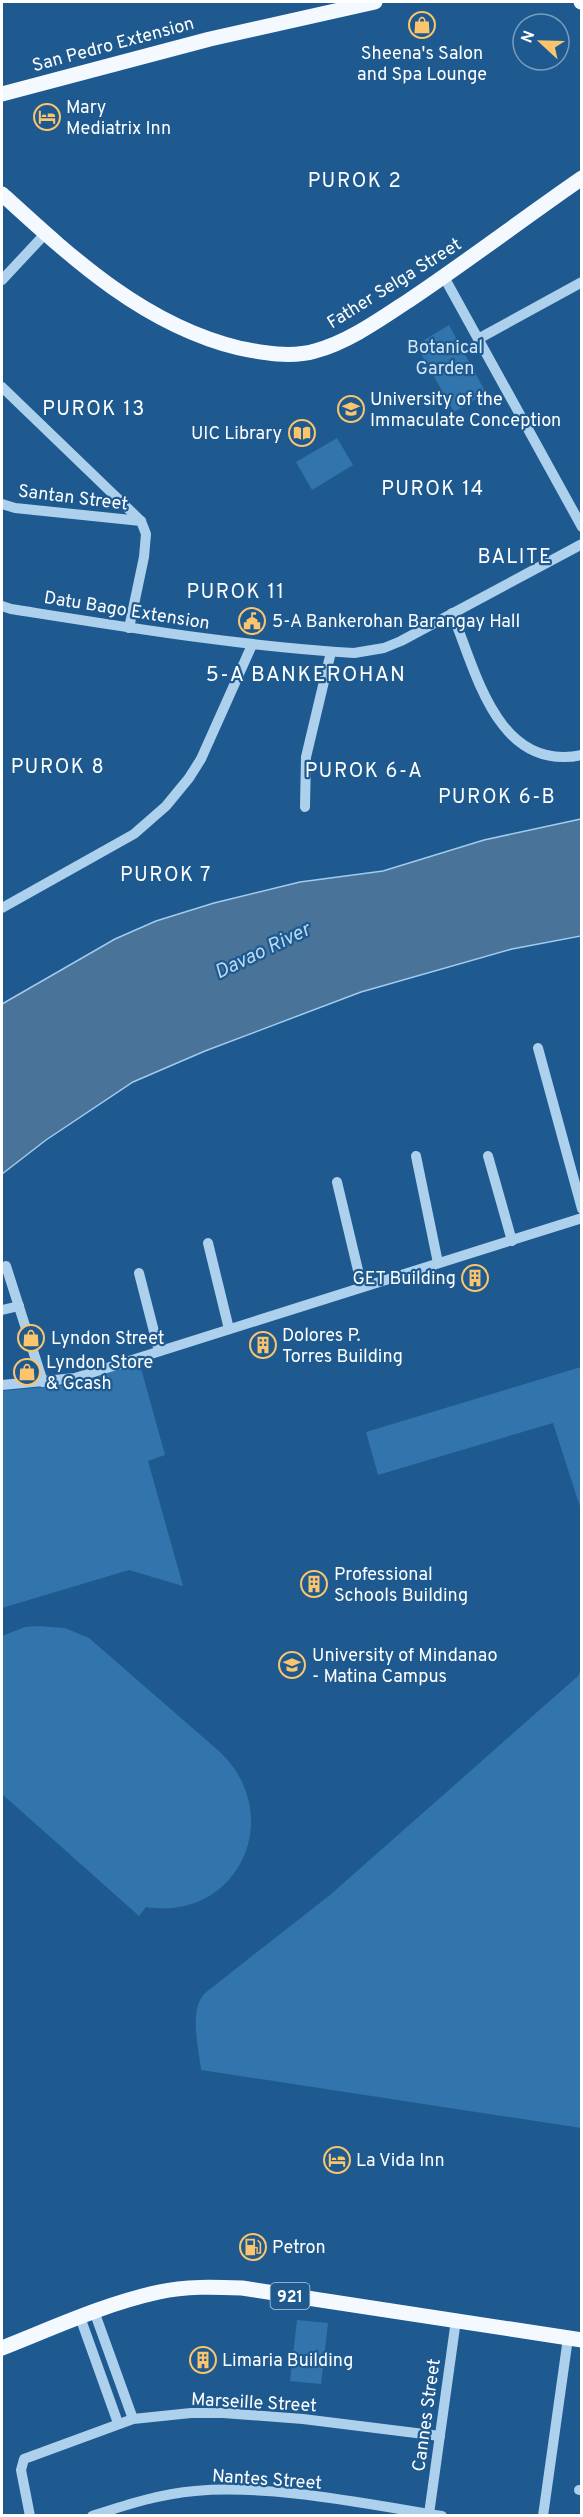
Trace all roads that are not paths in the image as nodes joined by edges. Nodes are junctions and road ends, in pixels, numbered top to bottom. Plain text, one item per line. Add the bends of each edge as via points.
1 (375, 2) edge
2 (2, 93) edge
3 (582, 178) edge
4 (2, 194) edge
5 (45, 234) junction
6 (444, 277) junction
7 (2, 280) edge
8 (582, 282) edge
9 (478, 339) junction
10 (2, 387) edge
11 (2, 504) edge
12 (141, 521) junction
13 (582, 527) edge
14 (582, 544) edge
15 (2, 606) edge
16 (452, 613) junction
17 (129, 628) junction
18 (252, 645) junction
19 (331, 652) junction
20 (582, 755) edge
21 (305, 807) dead end
22 (2, 908) edge
23 (538, 1048) dead end
24 (416, 1156) dead end
25 (488, 1156) dead end
26 (337, 1182) dead end
27 (582, 1209) edge
28 (582, 1218) edge
29 (512, 1241) junction
30 (208, 1243) dead end
31 (438, 1263) junction
32 (6, 1266) dead end
33 (139, 1273) dead end
34 (362, 1287) junction
35 (20, 1306) junction
36 (2, 1310) edge
37 (230, 1329) junction
38 (159, 1352) junction
39 (43, 1382) junction
40 (2, 1385) edge
41 (94, 2311) junction
42 (80, 2317) junction
43 (456, 2320) junction
44 (575, 2339) edge
45 (2, 2348) edge
46 (133, 2419) junction
47 (118, 2423) junction
48 (440, 2436) junction
49 (429, 2514) junction
50 (30, 2516) edge
51 (92, 2516) edge
52 (442, 2516) edge
53 (543, 2516) edge

1 - 2 main road, San Pedro Extension via 210,39
3 - 6 main road, Father Selga Street
4 - 5 main road, Father Selga Street
5 - 6 main road, Father Selga Street via 113,288 168,322 226,345 273,353 305,353 329,346 379,320
5 - 7 street
6 - 9 street
8 - 9 street
9 - 13 street
10 - 12 street
11 - 12 street, Santan Street
12 - 17 street via 145,545
14 - 16 street, Datu Bago Extension
15 - 17 street, Datu Bago Extension
16 - 19 street, Datu Bago Extension via 384,648
16 - 20 street via 488,702 508,733 523,747 539,754 558,758
17 - 18 street, Datu Bago Extension
18 - 19 street, Datu Bago Extension
18 - 22 street via 201,759 166,806 135,834
19 - 21 street via 306,757
23 - 27 street
24 - 31 street
25 - 29 street
26 - 34 street
28 - 29 street
29 - 31 street
30 - 37 street
31 - 34 street
32 - 35 street
33 - 38 street
34 - 37 street
35 - 36 street
35 - 39 street
37 - 38 street
38 - 39 street via 75,1378
39 - 40 street
41 - 42 main road, 921
41 - 43 main road, 921 via 158,2292 208,2287 242,2288
41 - 46 street
42 - 45 main road, 921
42 - 47 street
43 - 44 main road, 921
43 - 48 street, Cannes Street
44 - 53 street
46 - 47 street, Marseille Street
46 - 48 street, Marseille Street via 223,2413
47 - 50 street, Marseille Street via 24,2459 21,2470
48 - 49 street, Cannes Street
49 - 51 street, Nantes Street via 239,2490 149,2498
49 - 52 street, Nantes Street

